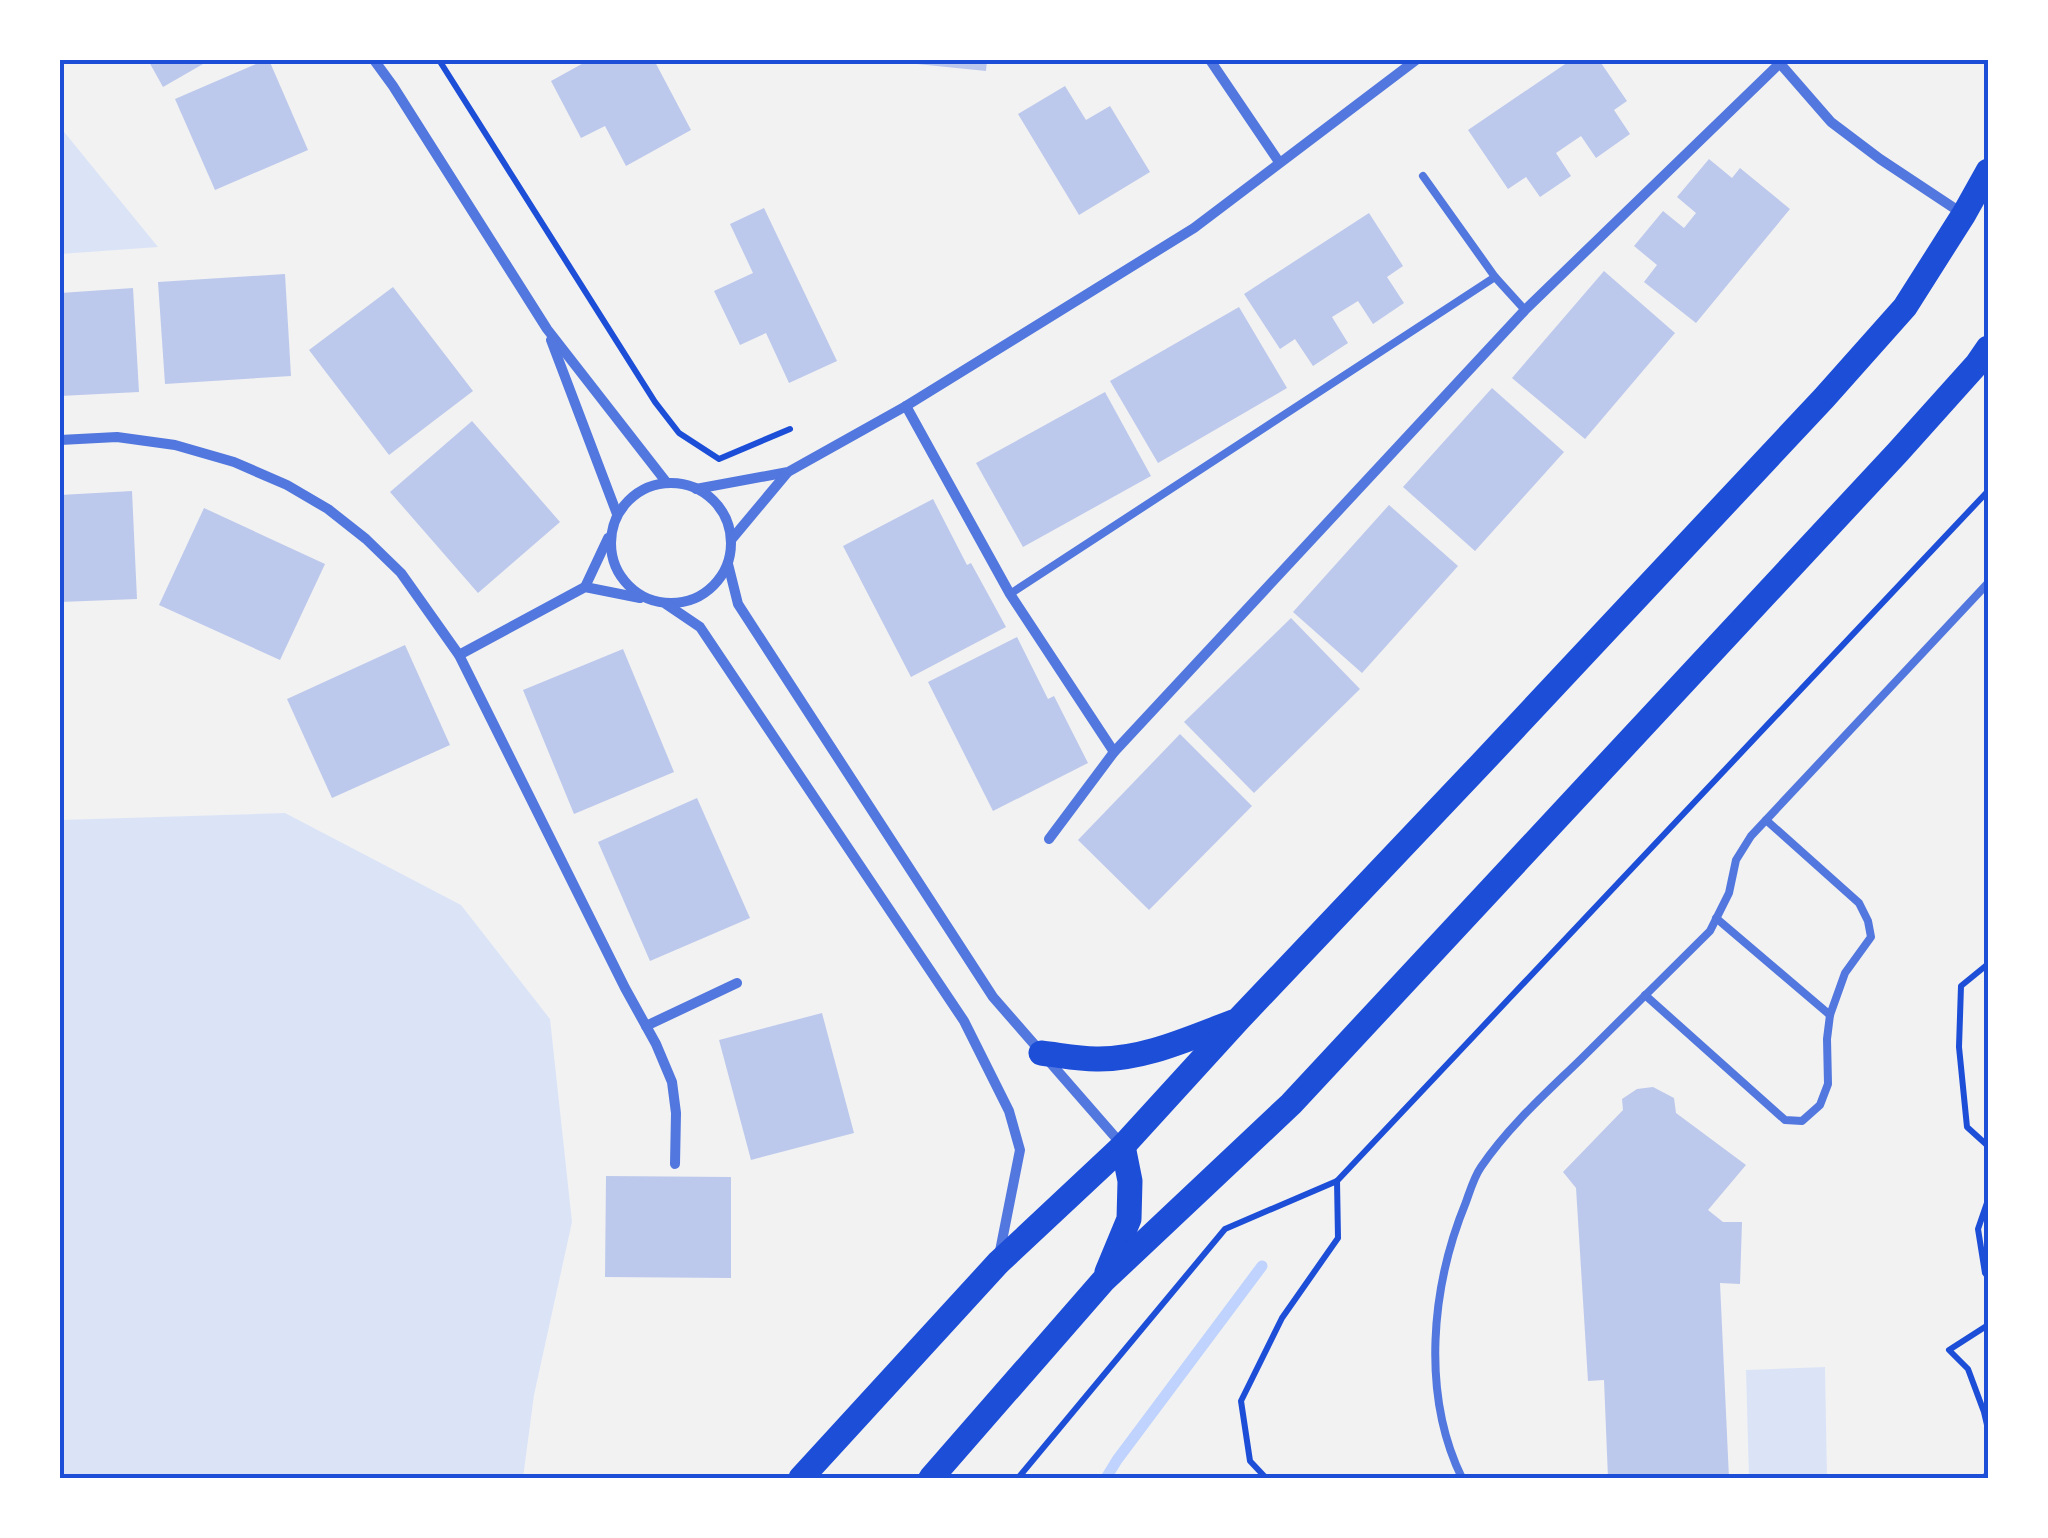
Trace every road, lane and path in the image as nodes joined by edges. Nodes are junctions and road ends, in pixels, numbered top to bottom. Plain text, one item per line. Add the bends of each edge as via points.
1 (374, 60) edge
2 (1210, 60) edge
3 (1416, 60) edge
4 (442, 61) edge
5 (1778, 62) edge
6 (1278, 162) junction
7 (1988, 171) edge
8 (1422, 176) dead end
9 (1964, 214) junction
10 (1495, 277) junction
11 (1525, 310) junction
12 (547, 329) junction
13 (1988, 348) edge
14 (906, 406) junction
15 (790, 429) dead end
16 (60, 440) edge
17 (788, 472) junction
18 (667, 483) junction
19 (696, 489) junction
20 (1988, 492) edge
21 (618, 514) junction
22 (611, 533) junction
23 (731, 540) junction
24 (728, 564) junction
25 (1988, 583) edge
26 (586, 588) junction
27 (1010, 594) junction
28 (647, 599) junction
29 (666, 604) junction
30 (460, 656) junction
31 (1114, 752) junction
32 (1766, 820) junction
33 (1049, 839) dead end
34 (1716, 918) junction
35 (1988, 964) edge
36 (736, 983) dead end
37 (1645, 995) junction
38 (1830, 1015) junction
39 (1238, 1020) junction
40 (646, 1026) junction
41 (1042, 1053) junction
42 (1123, 1146) junction
43 (1988, 1146) edge
44 (675, 1164) dead end
45 (1337, 1181) junction
46 (1988, 1200) edge
47 (998, 1263) junction
48 (1988, 1277) edge
49 (1103, 1281) junction
50 (1988, 1325) edge
51 (1988, 1429) edge
52 (801, 1478) edge
53 (932, 1478) edge
54 (1018, 1478) edge
55 (1266, 1478) edge
56 (1462, 1478) edge

1 - 12 street
2 - 6 street
3 - 6 street
4 - 15 path via 679,434 719,458
5 - 9 street via 1831,122
5 - 11 street
6 - 14 street via 1194,228
7 - 9 main road
8 - 10 lane
9 - 39 main road via 1904,307 1824,398
10 - 11 lane
10 - 27 lane
11 - 31 street
12 - 18 street
12 - 21 street
13 - 49 main road via 1292,1104
14 - 17 street
14 - 27 street
16 - 30 street via 175,445 287,486 366,539 400,573
17 - 19 street
17 - 23 street
18 - 19 street
18 - 21 street via 630,498
19 - 23 street via 720,508
20 - 45 path
21 - 22 street
22 - 26 street
22 - 28 street via 618,573
23 - 24 street
24 - 29 street via 704,594
24 - 41 street via 738,604 993,997
25 - 32 lane
26 - 28 street
26 - 30 street
27 - 31 street
28 - 29 street
29 - 47 street via 700,627 964,1021 1009,1110 1020,1150
30 - 40 street
31 - 33 street
32 - 34 lane via 1736,860
32 - 38 lane via 1859,903 1868,921 1871,938 1844,973
34 - 37 lane
34 - 38 lane
35 - 43 path via 1961,986 1959,1047 1967,1128
36 - 40 street
37 - 38 lane via 1784,1120 1802,1120 1820,1106 1828,1084
37 - 56 lane via 1513,1126 1479,1170 1456,1225 1435,1342 1439,1402
39 - 41 main road via 1132,1055
39 - 42 main road
40 - 44 street via 672,1082
41 - 42 street
42 - 47 main road
42 - 49 main road via 1129,1220
45 - 54 path via 1225,1229
45 - 55 path via 1338,1238 1282,1318 1241,1401 1250,1461
46 - 48 path via 1978,1229
47 - 52 main road
49 - 53 main road
50 - 51 path via 1949,1350 1968,1369

